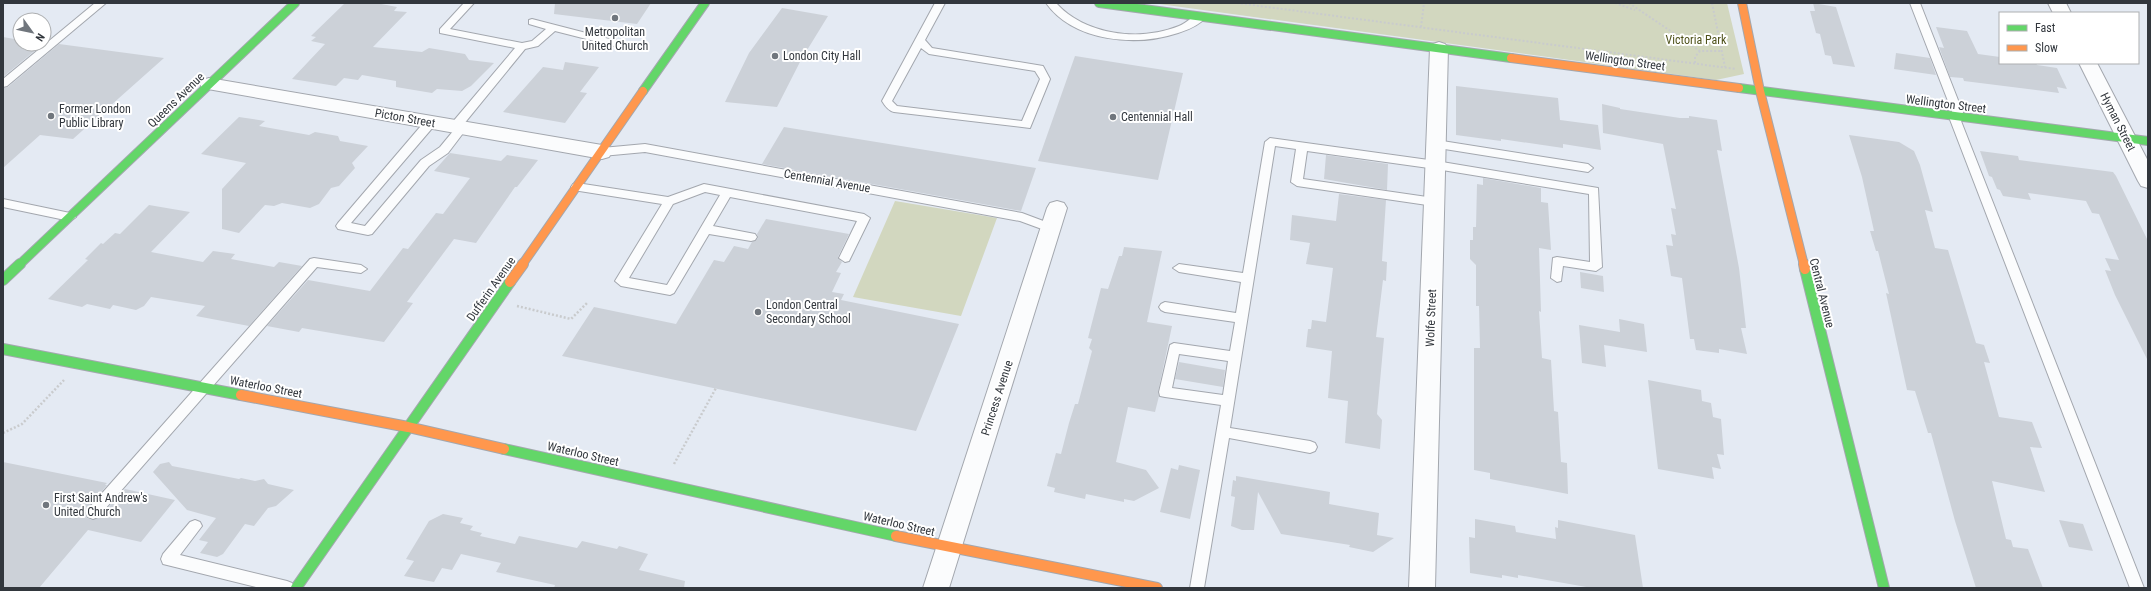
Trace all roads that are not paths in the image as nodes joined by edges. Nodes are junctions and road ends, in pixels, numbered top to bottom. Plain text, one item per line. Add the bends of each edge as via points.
1 (101, 3) edge
2 (295, 3) edge
3 (469, 3) edge
4 (705, 3) edge
5 (940, 3) edge
6 (1051, 3) edge
7 (1099, 3) edge
8 (1742, 3) edge
9 (1915, 3) edge
10 (2057, 3) edge
11 (2062, 12) edge
12 (1202, 16) junction
13 (532, 22) dead end
14 (553, 27) junction
15 (920, 41) junction
16 (618, 44) dead end
17 (522, 46) junction
18 (1428, 47) junction
19 (2089, 64) edge
20 (3, 84) edge
21 (209, 84) junction
22 (1760, 91) junction
23 (1957, 118) junction
24 (430, 123) junction
25 (458, 128) junction
26 (2126, 138) junction
27 (2148, 141) edge
28 (1302, 147) junction
29 (602, 152) junction
30 (1436, 155) junction
31 (1588, 168) dead end
32 (2148, 181) edge
33 (577, 187) junction
34 (727, 192) junction
35 (669, 201) junction
36 (1434, 202) junction
37 (3, 203) edge
38 (70, 217) junction
39 (1053, 218) joint
40 (706, 229) junction
41 (751, 237) dead end
42 (845, 258) dead end
43 (1179, 268) dead end
44 (361, 269) dead end
45 (1248, 278) junction
46 (1557, 278) dead end
47 (3, 280) edge
48 (1165, 307) dead end
49 (1241, 318) junction
50 (3, 349) edge
51 (1235, 357) junction
52 (205, 388) junction
53 (1228, 402) junction
54 (408, 427) junction
55 (1223, 432) junction
56 (1310, 447) dead end
57 (93, 513) dead end
58 (195, 526) dead end
59 (950, 548) junction
60 (287, 588) edge
61 (296, 588) edge
62 (936, 588) edge
63 (1157, 588) edge
64 (1197, 588) edge
65 (1422, 588) edge
66 (1884, 588) edge
67 (2137, 588) edge

1 - 20 lane
2 - 21 street, Queens Avenue
3 - 17 lane via 443,31
4 - 29 street, Dufferin Avenue
5 - 15 lane
6 - 12 lane via 1062,17 1076,25 1120,36 1140,37 1180,30
7 - 12 street, Wellington Street
8 - 22 street, Central Avenue
9 - 23 lane
10 - 11 street
12 - 18 street, Wellington Street
13 - 14 lane
14 - 16 lane
14 - 17 lane via 535,44
15 - 15 lane via 929,51 1039,68 1045,79 1026,125 894,109 887,102
17 - 25 lane
18 - 22 street, Wellington Street
18 - 30 street, Wolfe Street
19 - 26 street, Hyman Street
21 - 24 street, Picton Street
21 - 38 street, Queens Avenue
22 - 23 street, Wellington Street
22 - 66 street, Central Avenue
23 - 26 street, Wellington Street
23 - 67 lane
24 - 25 street, Picton Street
24 - 25 lane via 342,226 368,231 425,163 444,150
25 - 29 street, Picton Street
26 - 27 street, Wellington Street
26 - 32 street, Hyman Street
28 - 30 lane
28 - 36 lane via 1297,182
28 - 45 lane via 1270,142
29 - 33 street, Dufferin Avenue
29 - 39 lane, Centennial Avenue via 645,148 1022,217
30 - 31 lane
30 - 36 street, Wolfe Street
30 - 46 lane via 1594,191 1596,267 1557,261
33 - 35 lane
33 - 54 street, Dufferin Avenue
34 - 35 lane via 704,188
34 - 40 lane
34 - 42 lane via 864,218
35 - 40 lane via 621,281 670,290
36 - 65 street, Wolfe Street
37 - 38 lane
38 - 47 street, Queens Avenue
39 - 59 street, Princess Avenue
40 - 41 lane
43 - 45 lane
44 - 52 lane via 314,262
45 - 49 lane
48 - 49 lane
49 - 51 lane
50 - 52 street, Waterloo Street
51 - 53 lane
51 - 53 lane via 1174,348 1165,392
52 - 54 street, Waterloo Street
52 - 57 lane
53 - 55 lane
54 - 59 street, Waterloo Street
54 - 61 street, Dufferin Avenue
55 - 56 lane
55 - 64 lane
58 - 60 lane via 168,560
59 - 62 street, Princess Avenue
59 - 63 street, Waterloo Street

